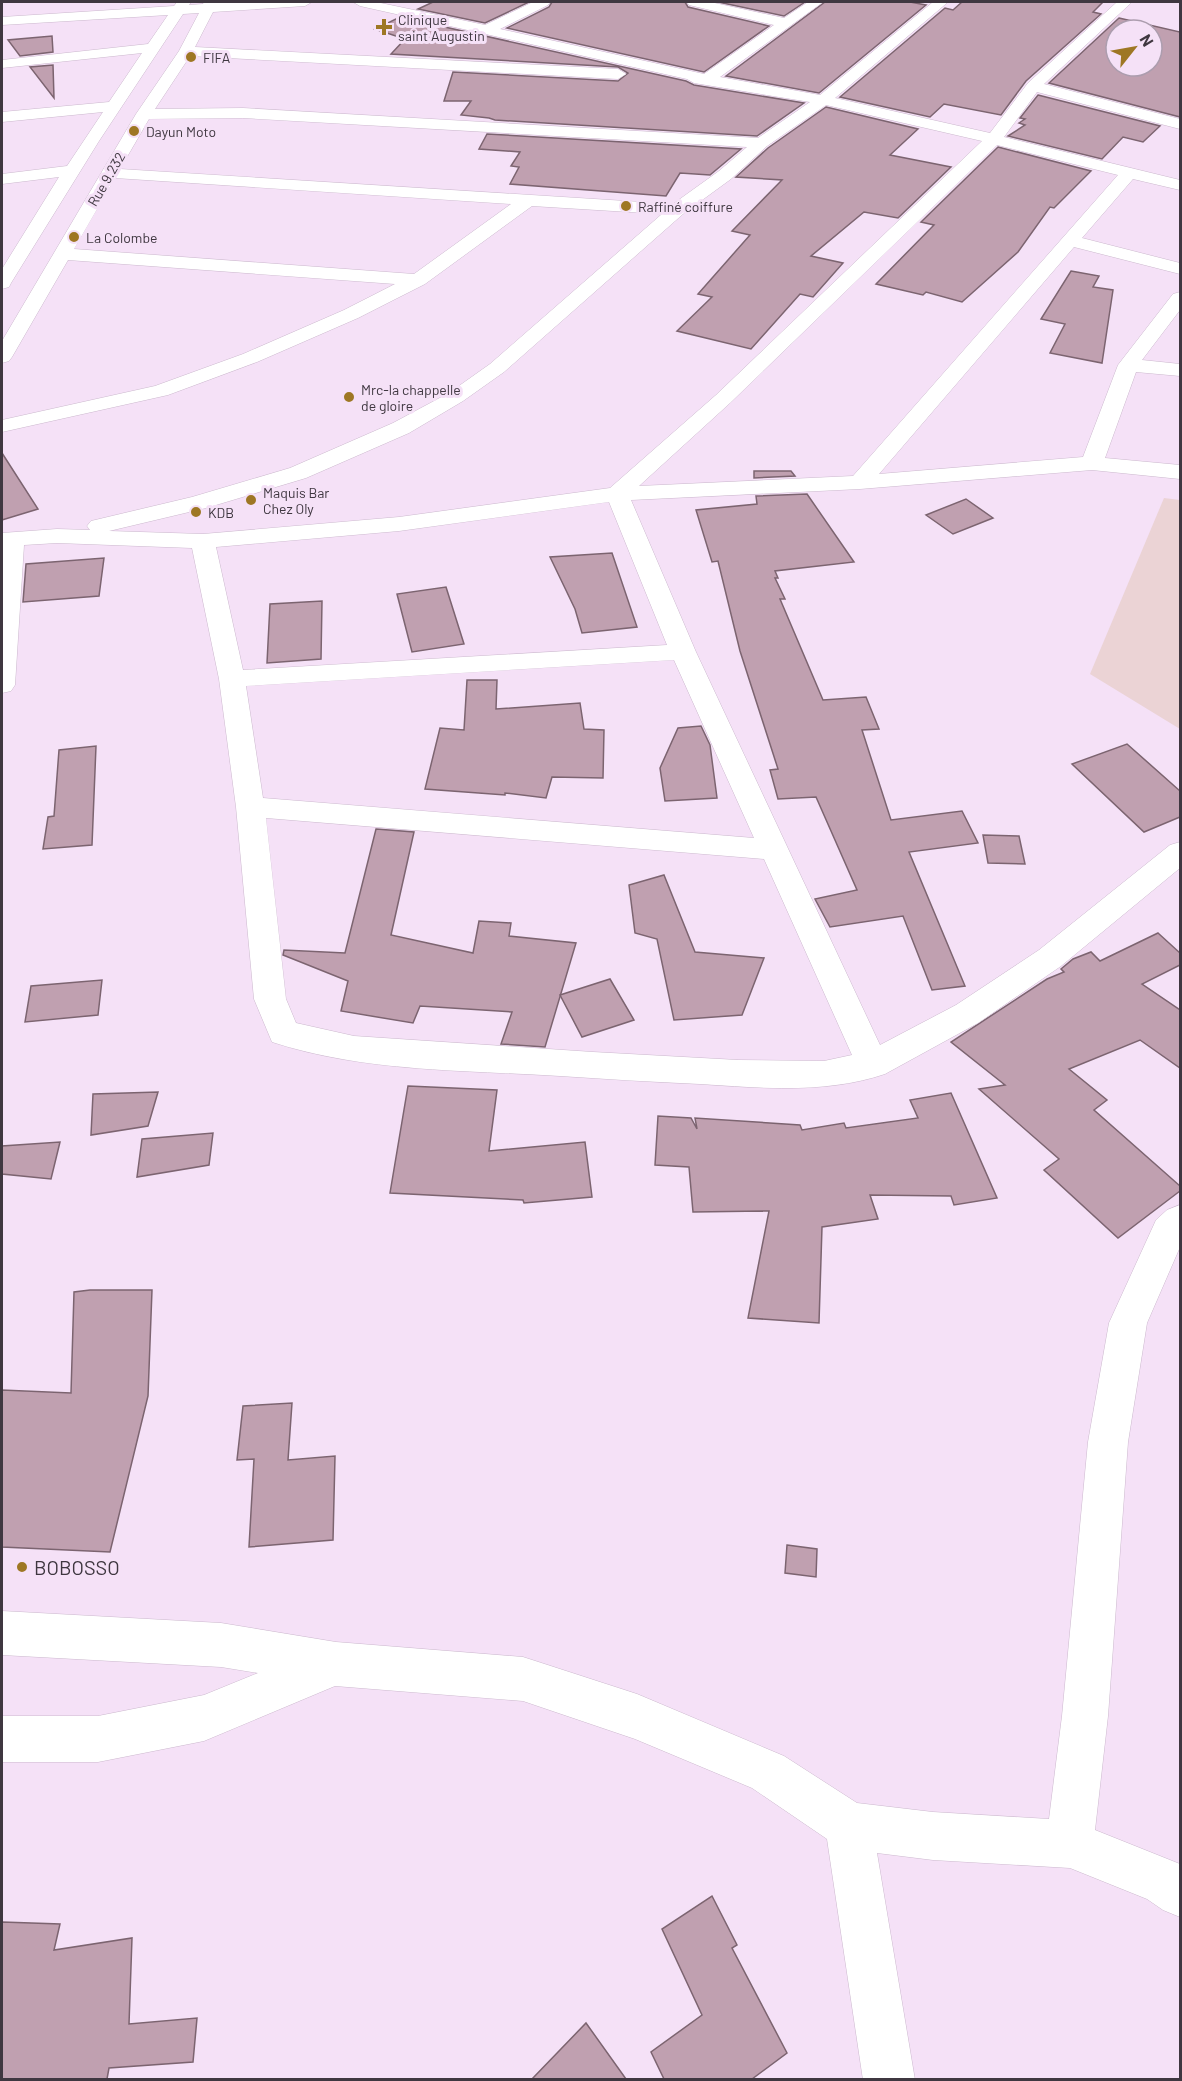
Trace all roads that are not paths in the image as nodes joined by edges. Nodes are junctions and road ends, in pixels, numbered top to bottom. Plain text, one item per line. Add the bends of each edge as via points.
1 (305, 2) edge
2 (360, 2) edge
3 (543, 2) edge
4 (694, 2) edge
5 (816, 2) edge
6 (941, 2) edge
7 (1125, 2) edge
8 (209, 5) edge
9 (181, 6) edge
10 (25, 8) dead end
11 (7, 21) edge
12 (785, 23) junction
13 (489, 29) junction
14 (152, 48) junction
15 (186, 51) junction
16 (2, 63) edge
17 (707, 79) junction
18 (1033, 86) junction
19 (823, 100) junction
20 (112, 106) junction
21 (144, 114) junction
22 (2, 117) edge
23 (1180, 122) edge
24 (994, 139) junction
25 (761, 143) junction
26 (70, 171) junction
27 (109, 173) junction
28 (1129, 173) junction
29 (2, 179) edge
30 (1180, 185) edge
31 (527, 201) junction
32 (677, 210) junction
33 (1069, 240) junction
34 (62, 254) junction
35 (1180, 269) edge
36 (418, 280) junction
37 (2, 283) edge
38 (1180, 298) edge
39 (2, 357) edge
40 (1128, 365) junction
41 (1180, 370) edge
42 (2, 426) edge
43 (1092, 463) junction
44 (1180, 472) edge
45 (860, 482) junction
46 (617, 494) junction
47 (57, 536) junction
48 (7, 540) edge
49 (203, 541) junction
50 (683, 652) junction
51 (232, 679) junction
52 (2, 684) edge
53 (250, 807) junction
54 (775, 850) junction
55 (1180, 852) edge
56 (873, 1065) junction
57 (1180, 1221) edge
58 (2, 1633) edge
59 (336, 1664) junction
60 (2, 1739) edge
61 (849, 1826) junction
62 (1070, 1844) junction
63 (1180, 1893) edge
64 (889, 2079) edge

1 - 8 street
2 - 13 street
3 - 13 street
4 - 12 street
5 - 12 street
6 - 19 street
7 - 18 street
8 - 9 street
8 - 15 street, Rue 9.232
9 - 11 street
9 - 14 street, Rue 9.232
10 - 11 street
12 - 17 street
13 - 17 street
14 - 16 street
14 - 20 street, Rue 9.232
15 - 17 street
15 - 21 street, Rue 9.232
17 - 19 street
18 - 23 street
18 - 24 street
19 - 24 street
19 - 25 street
20 - 22 street
20 - 26 street, Rue 9.232 via 96,137
21 - 25 street via 243,114
21 - 27 street, Rue 9.232
24 - 28 street
24 - 46 street via 723,399
25 - 32 street
26 - 29 street
26 - 37 street, Rue 9.232
27 - 31 street
27 - 34 street, Rue 9.232
28 - 30 street
28 - 33 street
31 - 32 street
31 - 36 street
32 - 47 street via 497,368 401,428 298,473 198,503
33 - 35 street
33 - 45 street
34 - 36 street
34 - 39 street, Rue 9.232
36 - 42 street via 351,314 209,375 161,391
38 - 40 street
40 - 41 street
40 - 43 street
43 - 44 street
43 - 45 street
45 - 46 street
46 - 49 street via 399,524
46 - 50 street
47 - 48 street
47 - 49 street
48 - 52 street
49 - 51 street
50 - 51 street
50 - 54 street
51 - 53 street
53 - 54 street
53 - 56 street via 270,999 284,1032 354,1050 593,1065 824,1074
54 - 56 street
55 - 56 street via 1050,958 967,1014
57 - 62 street via 1169,1231 1128,1323 1108,1442
58 - 59 street via 221,1645
59 - 60 street via 204,1718 98,1738
59 - 61 street via 523,1679 637,1717 768,1772
61 - 62 street via 933,1836
61 - 64 street
62 - 63 street via 1163,1881

